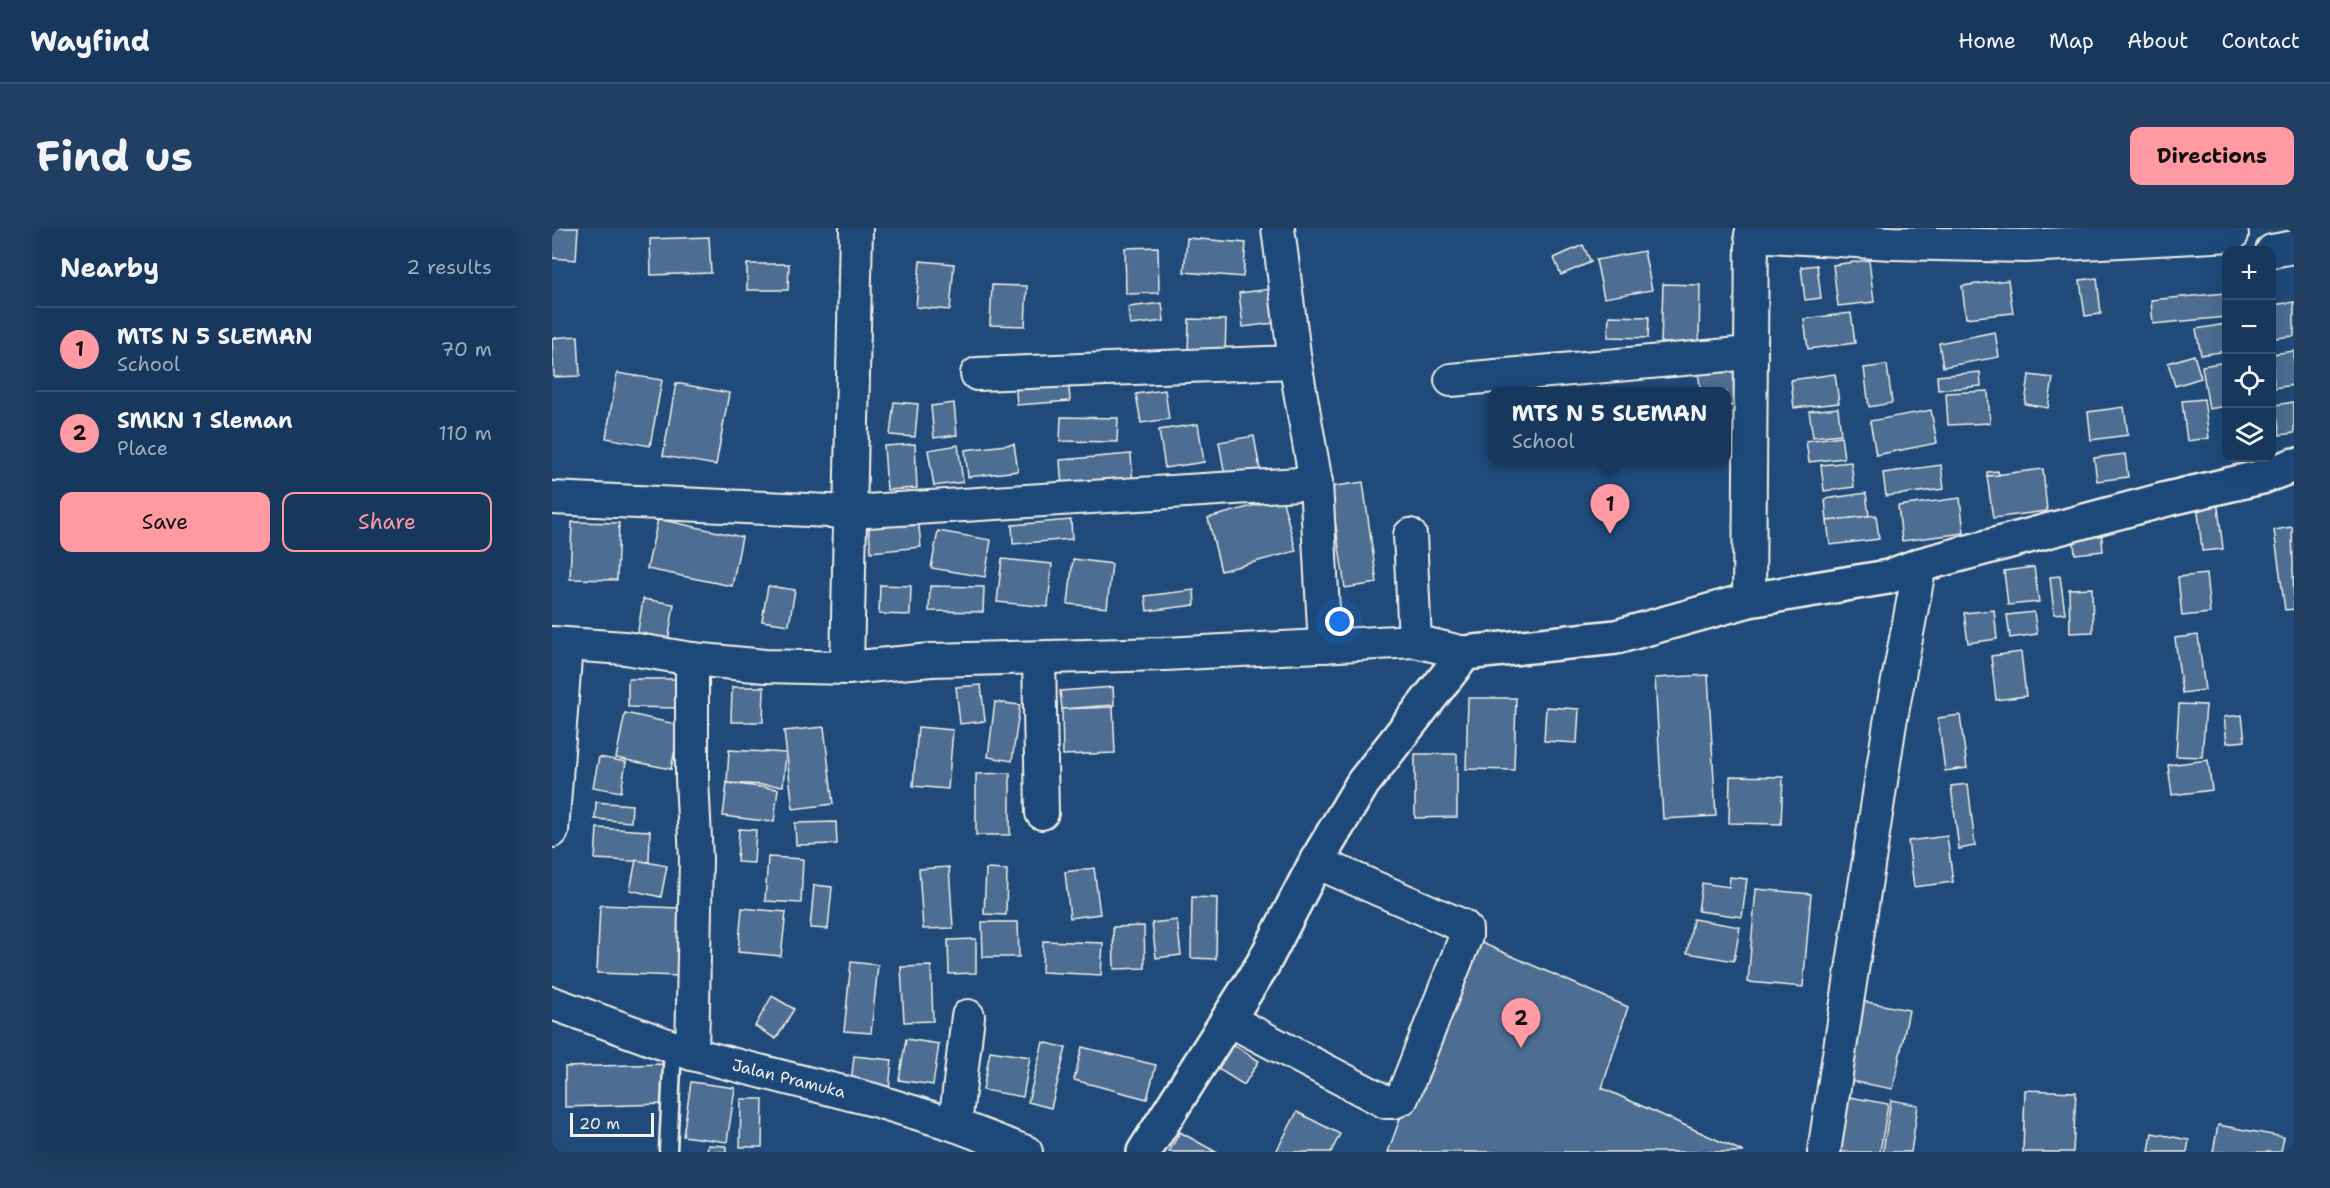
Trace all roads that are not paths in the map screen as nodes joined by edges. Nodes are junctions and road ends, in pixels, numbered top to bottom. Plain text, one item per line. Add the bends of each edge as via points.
1 (856, 228) edge
2 (1278, 228) edge
3 (1751, 231) edge
4 (2026, 237) edge
5 (2232, 238) edge
6 (2294, 247) edge
7 (2276, 250) edge
8 (1750, 352) junction
9 (1295, 362) junction
10 (977, 374) dead end
11 (1451, 380) dead end
12 (2294, 465) edge
13 (2260, 467) edge
14 (1316, 483) junction
15 (552, 498) edge
16 (850, 512) junction
17 (1410, 535) dead end
18 (1920, 566) junction
19 (1749, 600) junction
20 (1415, 641) junction
21 (559, 644) edge
22 (1324, 646) junction
23 (1464, 653) junction
24 (1039, 658) junction
25 (692, 659) junction
26 (847, 668) junction
27 (1042, 813) dead end
28 (552, 831) edge
29 (1316, 862) junction
30 (552, 1003) edge
31 (968, 1016) dead end
32 (1229, 1020) junction
33 (683, 1050) junction
34 (956, 1125) junction
35 (668, 1150) dead end
36 (1026, 1152) edge
37 (1144, 1152) edge
38 (1824, 1152) edge

1 - 16 street
2 - 9 street
3 - 4 street via 1892,243
3 - 8 street
4 - 5 street
6 - 7 street
8 - 11 street
8 - 19 street
9 - 10 street
9 - 14 street
12 - 13 street
13 - 18 street via 2168,499
14 - 16 street
14 - 22 street
15 - 16 street
16 - 26 street
17 - 20 street
18 - 19 street via 1888,577
18 - 38 street via 1890,723
19 - 23 street via 1616,636
20 - 22 street
20 - 23 street
21 - 25 street via 625,648
21 - 28 street
22 - 24 street
23 - 29 street via 1363,783
24 - 26 street via 930,660
24 - 27 street
25 - 26 street
25 - 33 street via 696,859
29 - 32 street
29 - 32 street via 1466,929 1402,1098 1386,1102
30 - 33 street, Jalan Pramuka
31 - 34 street
32 - 37 street
33 - 34 street, Jalan Pramuka
33 - 35 lane
34 - 36 street, Jalan Pramuka

